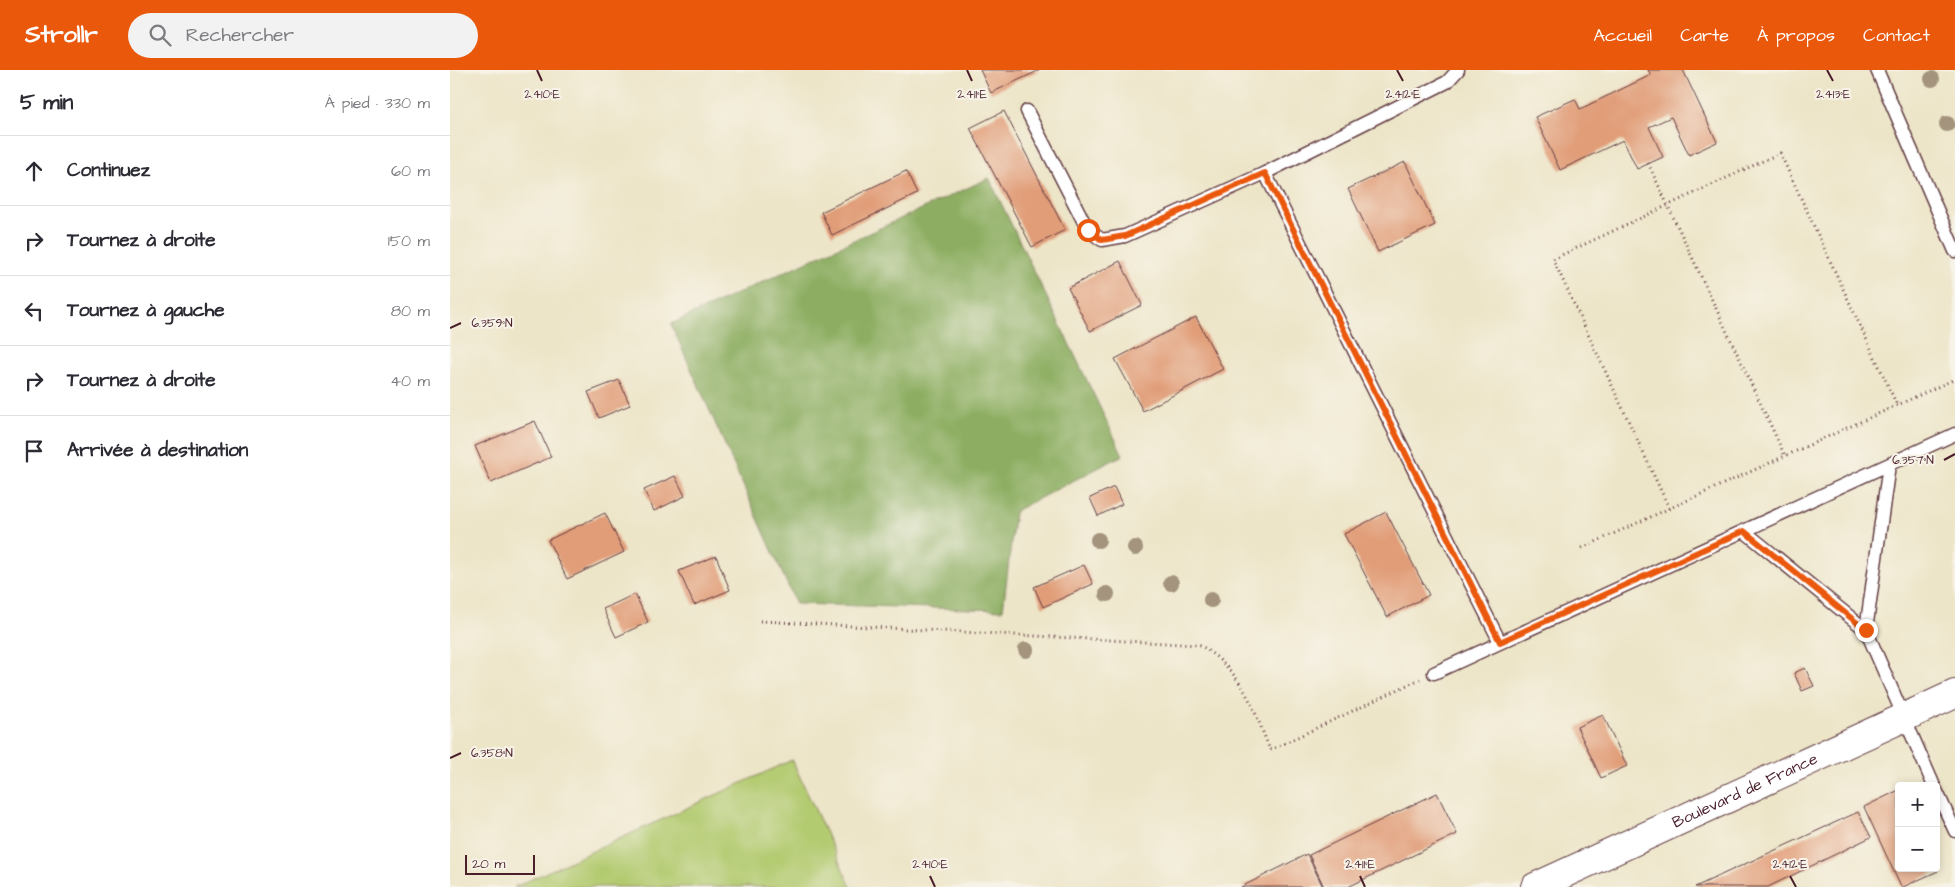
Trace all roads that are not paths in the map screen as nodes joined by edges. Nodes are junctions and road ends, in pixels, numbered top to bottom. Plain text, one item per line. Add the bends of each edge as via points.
1 (1458, 70) edge
2 (1877, 70) edge
3 (1027, 111) dead end
4 (1265, 173) junction
5 (1955, 251) edge
6 (1955, 434) edge
7 (1889, 465) junction
8 (1744, 531) junction
9 (1866, 630) junction
10 (1500, 642) junction
11 (1434, 673) road end
12 (1955, 694) edge
13 (1903, 718) junction
14 (1932, 782) edge
15 (1940, 799) edge
16 (1955, 831) edge
17 (1535, 887) edge

1 - 4 lane via 1447,82
2 - 5 lane
3 - 4 lane via 1088,230 1102,240 1125,236
4 - 10 lane
6 - 7 lane
7 - 8 lane
7 - 9 lane
8 - 9 lane
8 - 10 lane
9 - 13 lane
10 - 11 lane
12 - 13 street, Boulevard de France
13 - 14 lane
13 - 17 street, Boulevard de France
15 - 16 lane

